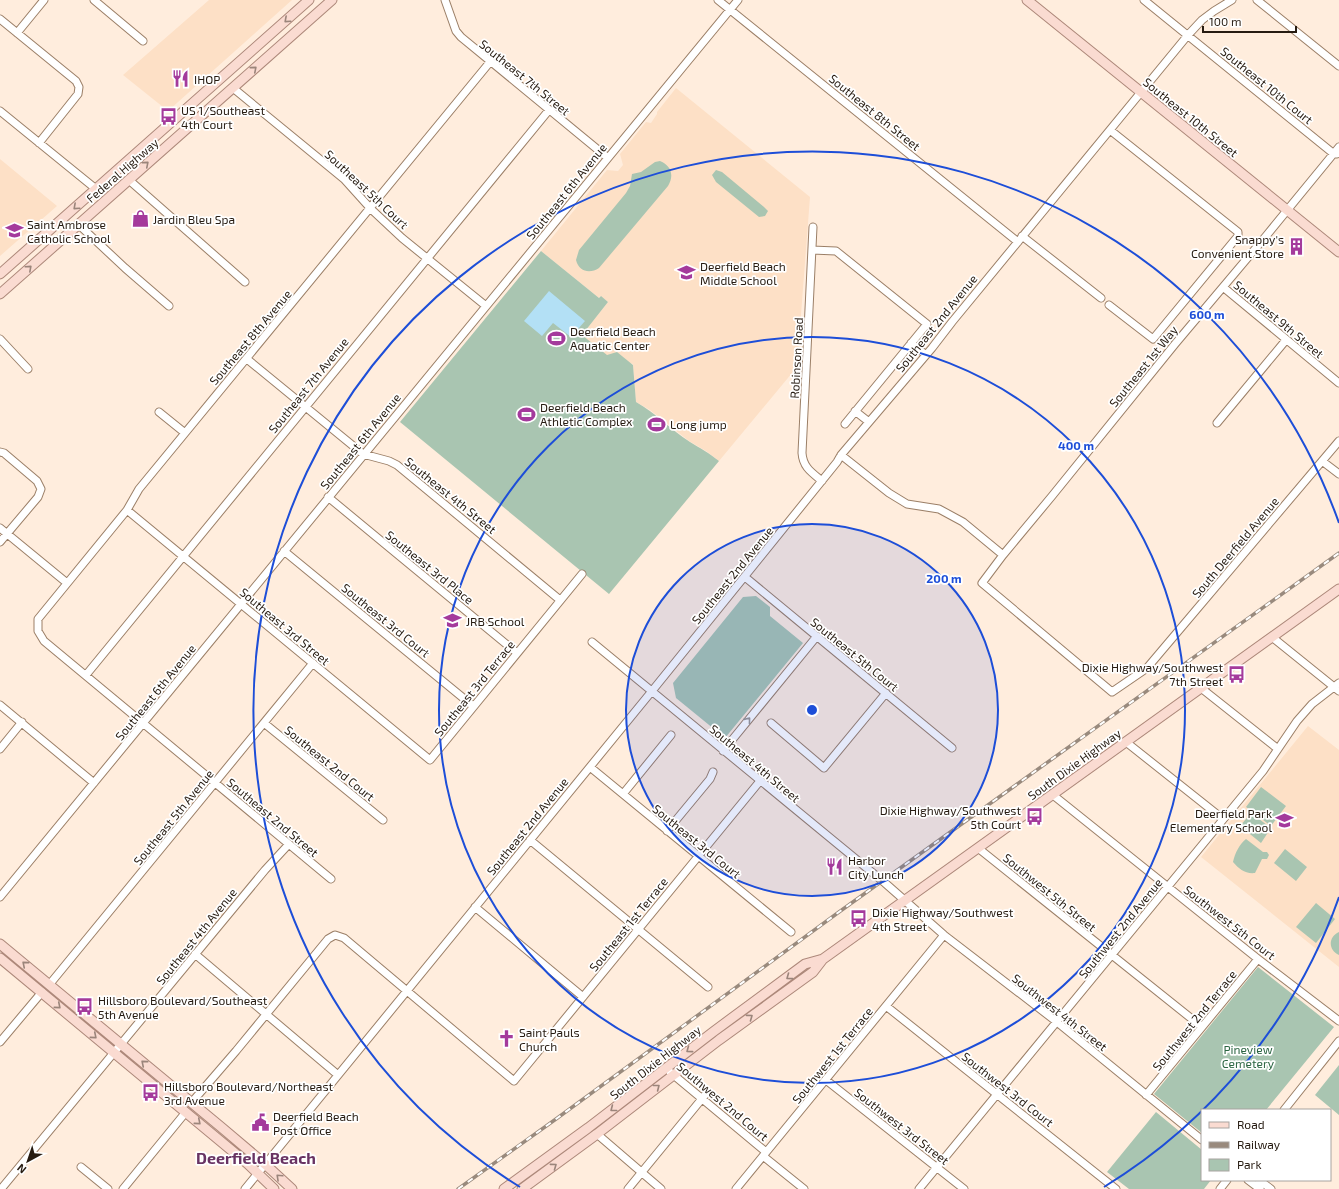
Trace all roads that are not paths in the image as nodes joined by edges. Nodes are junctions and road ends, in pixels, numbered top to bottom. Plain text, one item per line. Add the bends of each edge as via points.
1 (44, 0) edge
2 (94, 0) edge
3 (309, 0) edge
4 (332, 0) edge
5 (445, 0) edge
6 (718, 0) edge
7 (738, 0) edge
8 (1027, 0) edge
9 (1144, 0) edge
10 (1232, 0) edge
11 (1257, 0) edge
12 (730, 10) junction
13 (0, 19) edge
14 (17, 33) junction
15 (1188, 35) junction
16 (143, 41) dead end
17 (243, 58) junction
18 (490, 62) junction
19 (1339, 66) edge
20 (212, 86) junction
21 (233, 88) junction
22 (1141, 92) junction
23 (548, 110) junction
24 (0, 111) edge
25 (204, 114) junction
26 (1110, 130) junction
27 (39, 143) junction
28 (1339, 147) edge
29 (1336, 154) edge
30 (608, 158) junction
31 (115, 172) junction
32 (129, 180) junction
33 (96, 189) junction
34 (109, 197) junction
35 (371, 209) junction
36 (1287, 210) junction
37 (86, 218) junction
38 (78, 224) junction
39 (813, 227) dead end
40 (1020, 239) junction
41 (812, 250) junction
42 (1339, 252) edge
43 (427, 259) junction
44 (0, 274) edge
45 (245, 282) dead end
46 (1223, 287) junction
47 (0, 294) edge
48 (1101, 298) dead end
49 (1109, 304) dead end
50 (169, 306) dead end
51 (486, 306) junction
52 (0, 339) edge
53 (1286, 340) junction
54 (911, 343) junction
55 (926, 355) junction
56 (247, 359) junction
57 (28, 369) dead end
58 (1339, 383) edge
59 (305, 407) junction
60 (855, 411) junction
61 (159, 412) dead end
62 (870, 422) junction
63 (1217, 423) dead end
64 (845, 424) dead end
65 (185, 433) junction
66 (1339, 441) edge
67 (0, 452) edge
68 (363, 454) junction
69 (840, 455) junction
70 (1322, 461) junction
71 (1339, 474) edge
72 (822, 481) junction
73 (328, 497) junction
74 (127, 510) junction
75 (0, 528) edge
76 (8, 534) junction
77 (0, 542) edge
78 (284, 551) junction
79 (1003, 555) junction
80 (183, 556) junction
81 (582, 574) dead end
82 (745, 577) junction
83 (67, 583) junction
84 (982, 583) joint
85 (1339, 589) edge
86 (560, 600) junction
87 (241, 604) junction
88 (38, 631) joint
89 (817, 636) junction
90 (1272, 637) junction
91 (592, 642) dead end
92 (517, 653) junction
93 (313, 663) junction
94 (86, 675) junction
95 (1337, 687) edge
96 (1201, 688) junction
97 (652, 691) junction
98 (886, 693) junction
99 (0, 705) edge
100 (473, 706) junction
101 (22, 722) junction
102 (143, 722) junction
103 (264, 723) junction
104 (771, 723) dead end
105 (672, 735) dead end
106 (1126, 742) junction
107 (952, 748) dead end
108 (0, 749) edge
109 (1278, 749) junction
110 (724, 751) junction
111 (430, 760) joint
112 (590, 767) junction
113 (713, 772) dead end
114 (760, 781) junction
115 (215, 782) junction
116 (94, 783) junction
117 (623, 794) junction
118 (1053, 794) junction
119 (1224, 819) junction
120 (383, 820) dead end
121 (667, 831) junction
122 (530, 840) junction
123 (289, 844) junction
124 (978, 848) junction
125 (698, 856) junction
126 (331, 879) dead end
127 (1168, 887) junction
128 (0, 897) edge
129 (905, 901) junction
130 (475, 907) junction
131 (638, 929) junction
132 (791, 932) dead end
133 (944, 935) junction
134 (0, 944) edge
135 (195, 954) junction
136 (1112, 955) junction
137 (0, 958) edge
138 (823, 959) junction
139 (1258, 959) junction
140 (49, 985) junction
141 (708, 988) dead end
142 (407, 991) junction
143 (42, 992) junction
144 (583, 997) junction
145 (886, 1006) junction
146 (267, 1014) junction
147 (1057, 1022) junction
148 (1339, 1022) edge
149 (1202, 1027) junction
150 (1339, 1041) edge
151 (0, 1042) edge
152 (121, 1045) junction
153 (114, 1052) junction
154 (666, 1068) junction
155 (338, 1075) junction
156 (673, 1075) junction
157 (826, 1080) junction
158 (998, 1094) junction
159 (1146, 1095) junction
160 (704, 1098) junction
161 (192, 1102) junction
162 (1285, 1109) edge
163 (186, 1112) junction
164 (597, 1134) junction
165 (1201, 1139) edge
166 (765, 1154) junction
167 (266, 1165) junction
168 (81, 1167) dead end
169 (937, 1167) junction
170 (641, 1172) junction
171 (258, 1174) junction
172 (1226, 1181) edge
173 (1249, 1181) edge
174 (1260, 1181) edge
175 (511, 1187) edge
176 (1, 1189) edge
177 (108, 1189) edge
178 (123, 1189) edge
179 (245, 1189) edge
180 (274, 1189) edge
181 (292, 1189) edge
182 (522, 1189) edge
183 (628, 1189) edge
184 (661, 1189) edge
185 (736, 1189) edge
186 (804, 1189) edge
187 (919, 1189) edge
188 (964, 1189) edge
189 (1116, 1189) edge
190 (1220, 1189) edge
191 (1260, 1189) edge
192 (1271, 1189) edge

1 - 14 street
2 - 16 street
3 -> 17 main road, Federal Highway
21 -> 4 main road, Federal Highway
5 - 18 street, Southeast 7th Street via 456,31
6 - 12 street, Southeast 8th Street
7 - 12 street, Southeast 6th Avenue
8 - 22 main road, Southeast 10th Street
9 - 15 street, Southeast 10th Court
10 - 15 street, Southeast 2nd Avenue via 1202,20
11 - 19 street
12 - 30 street, Southeast 6th Avenue
12 - 40 street, Southeast 8th Street
13 - 14 street
14 - 27 street via 76,81 79,87 78,94
15 - 22 street, Southeast 2nd Avenue
15 - 29 street, Southeast 10th Court
17 - 20 main road, Federal Highway
17 - 21 main road via 234,76
18 - 23 street, Southeast 7th Street
18 - 35 street, Southeast 8th Avenue
20 - 25 main road via 212,98
20 - 31 main road, Federal Highway
21 - 25 main road, Federal Highway
21 - 35 street, Southeast 5th Court via 344,179
22 - 26 street, Southeast 2nd Avenue
22 - 36 main road, Southeast 10th Street
23 - 30 street, Southeast 7th Street
23 - 43 street, Southeast 7th Avenue
24 - 27 street
32 -> 25 main road, Federal Highway
26 - 40 street, Southeast 2nd Avenue
26 - 49 street via 1238,232 1238,236 1153,339
27 - 33 street
28 - 29 street, Southeast 1st Way
29 - 36 street, Southeast 1st Way
30 - 51 street, Southeast 6th Avenue
31 - 33 main road, Federal Highway
31 - 34 main road via 109,186
32 - 34 main road, Federal Highway
32 - 45 street
33 - 37 main road
33 -> 44 main road, Federal Highway
34 - 37 main road, Federal Highway
35 - 43 street, Southeast 5th Court
35 - 56 street, Southeast 8th Avenue
36 - 42 main road, Southeast 10th Street
36 - 46 street, Southeast 1st Way
37 - 38 main road, Federal Highway
47 -> 38 main road, Federal Highway
38 - 50 street
39 - 41 street, Robinson Road
40 - 48 street, Southeast 8th Street
40 - 55 street, Southeast 2nd Avenue
41 - 54 street via 836,251 927,324
41 - 72 street, Robinson Road via 802,461
43 - 51 street, Southeast 5th Court
43 - 59 street, Southeast 7th Avenue
46 - 53 street, Southeast 9th Street
46 - 79 street, Southeast 1st Way
51 - 68 street, Southeast 6th Avenue
52 - 57 street
53 - 58 street, Southeast 9th Street
53 - 63 street
54 - 55 street
54 - 60 street
55 - 62 street, Southeast 2nd Avenue
56 - 59 street, Southeast 4th Street
56 - 65 street, Southeast 8th Avenue
59 - 68 street, Southeast 4th Street
59 - 80 street, Southeast 7th Avenue
60 - 62 street
60 - 64 street
61 - 65 street
62 - 69 street, Southeast 2nd Avenue
65 - 74 street, Southeast 8th Avenue via 139,489
66 - 70 street, South Deerfield Avenue
67 - 76 street via 37,481 41,489 38,498
68 - 73 street, Southeast 6th Avenue
68 - 86 street, Southeast 4th Street via 397,465
69 - 72 street, Southeast 2nd Avenue
69 - 79 street via 907,504 939,509 963,522
70 - 71 street
70 - 84 street, South Deerfield Avenue via 1147,668 1112,692
72 - 82 street, Southeast 2nd Avenue
73 - 78 street, Southeast 6th Avenue
73 - 92 street, Southeast 3rd Place
74 - 80 street, Southeast 3rd Street
74 - 83 street, Southeast 8th Avenue
75 - 76 street
76 - 77 street
76 - 83 street
78 - 87 street, Southeast 6th Avenue
78 - 100 street, Southeast 3rd Court
79 - 84 street, Southeast 1st Way
80 - 87 street, Southeast 3rd Street
80 - 94 street, Southeast 7th Avenue
81 - 86 street, Southeast 3rd Terrace
82 - 89 street, Southeast 5th Court
82 - 97 street, Southeast 2nd Avenue
83 - 88 street, Southeast 8th Avenue via 38,619
85 - 90 main road, South Dixie Highway
86 - 92 street, Southeast 3rd Terrace
87 - 93 street, Southeast 3rd Street
87 - 102 street, Southeast 6th Avenue
88 - 94 street, Southeast 2nd Street via 44,641
89 - 98 street, Southeast 5th Court
110 -> 89 street
90 - 95 street
90 - 96 main road, South Dixie Highway
91 - 97 street, Southeast 4th Street
92 - 100 street, Southeast 3rd Terrace
93 - 103 street, Southeast 5th Avenue
93 - 111 street, Southeast 3rd Street
94 - 102 street, Southeast 2nd Street
95 - 109 street, Southwest 2nd Avenue via 1312,704
96 - 106 main road, South Dixie Highway
96 - 109 street
97 - 110 street, Southeast 4th Street
97 - 112 street, Southeast 2nd Avenue
98 - 104 street via 824,768
98 - 107 street, Southeast 5th Court
99 - 101 street
100 - 111 street, Southeast 3rd Terrace
101 - 108 street
101 - 116 street
102 - 115 street, Southeast 2nd Street
102 - 116 street, Southeast 6th Avenue
103 - 115 street, Southeast 5th Avenue
103 - 120 street, Southeast 2nd Court
105 - 117 street
106 - 118 main road, South Dixie Highway
106 - 119 street
109 - 119 street, Southwest 2nd Avenue
110 - 114 street, Southeast 4th Street
112 - 117 street, Southeast 3rd Court
112 - 122 street, Southeast 2nd Avenue
113 - 121 street
114 - 125 street, Southeast 1st Terrace
114 - 129 street, Southeast 4th Street
115 - 123 street, Southeast 2nd Street
115 - 140 street, Southeast 5th Avenue
116 - 128 street, Southeast 6th Avenue
117 - 121 street, Southeast 3rd Court
118 - 124 main road, South Dixie Highway
118 - 127 street, Southwest 5th Court
119 - 127 street, Southwest 2nd Avenue
121 - 125 street, Southeast 3rd Court
122 - 130 street, Southeast 2nd Avenue
122 - 131 street
123 - 126 street, Southeast 2nd Street
123 - 135 street, Southeast 4th Avenue
124 - 129 main road, South Dixie Highway
124 - 136 street, Southwest 5th Street
125 - 131 street, Southeast 1st Terrace
125 - 132 street, Southeast 3rd Court
127 - 136 street, Southwest 2nd Avenue
127 - 139 street, Southwest 5th Court
129 - 133 street, Southwest 4th Street
129 - 138 main road, South Dixie Highway
130 - 142 street, Southeast 2nd Avenue
130 - 144 street
131 - 141 street
131 - 144 street, Southeast 1st Terrace
133 - 145 street, Southwest 1st Terrace
133 - 147 street, Southwest 4th Street
140 -> 134 main road
135 - 146 street
135 - 152 street, Southeast 4th Avenue
136 - 147 street, Southwest 2nd Avenue
136 - 149 street, Southwest 5th Street
137 - 143 main road
138 -> 154 main road, South Dixie Highway via 806,964
156 -> 138 main road, South Dixie Highway via 813,972
139 - 148 street, Southwest 5th Court
139 - 149 street, Southwest 2nd Terrace
140 - 152 main road
142 - 144 street, Southeast 1st Terrace via 514,1081
142 - 146 street via 344,938 335,935 328,939
142 - 155 street, Southeast 2nd Avenue
143 - 151 street
143 -> 153 main road
145 - 157 street, Southwest 1st Terrace
145 - 158 street, Southwest 3rd Court
146 - 155 street
146 - 161 street
147 - 158 street, Southwest 2nd Avenue
147 - 159 street, Southwest 4th Street
149 - 159 street, Southwest 2nd Terrace
150 - 162 street
152 - 153 street, Southeast 4th Avenue
161 -> 152 main road
153 - 163 main road
153 - 176 street, Southeast 4th Avenue
154 - 156 street, Southwest 2nd Court
154 -> 175 main road, South Dixie Highway
155 - 167 street, Southeast 2nd Avenue
156 - 160 street, Southwest 2nd Court
164 -> 156 main road, South Dixie Highway
157 - 166 street, Southwest 1st Terrace
157 - 169 street, Southwest 3rd Street
158 - 169 street, Southwest 2nd Avenue
158 - 189 street, Southwest 3rd Court
159 - 165 street, Southwest 4th Street
160 - 166 street, Southwest 2nd Court
160 - 170 street
161 - 167 main road
163 -> 171 main road
163 - 178 street
164 - 170 street
182 -> 164 main road, South Dixie Highway
166 - 185 street, Southwest 1st Terrace
166 - 186 street, Southwest 2nd Court
167 - 171 street, Southeast 2nd Avenue
181 -> 167 main road
168 - 177 street
169 - 187 street, Southwest 2nd Avenue
169 - 188 street, Southwest 3rd Street
170 - 183 street
170 - 184 street
171 - 179 street, Southeast 2nd Avenue
171 - 180 main road
172 - 190 street
173 - 191 street
174 - 192 street

